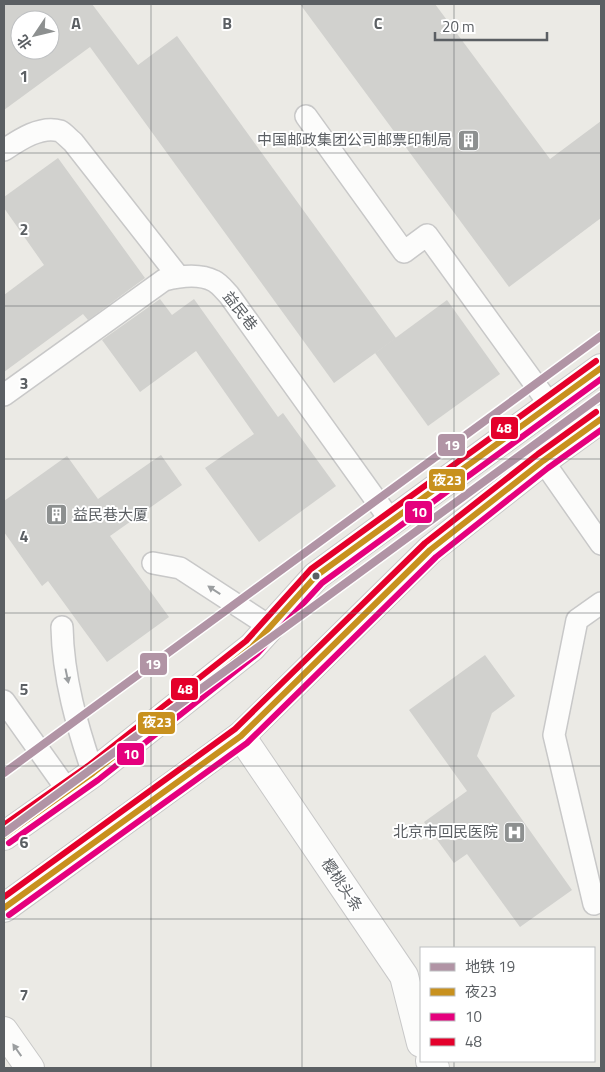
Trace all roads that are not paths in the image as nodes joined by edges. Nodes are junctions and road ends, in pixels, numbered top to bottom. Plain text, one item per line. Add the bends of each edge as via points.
1 (306, 116) dead end
2 (4, 150) edge
3 (178, 276) junction
4 (601, 368) edge
5 (4, 396) edge
6 (550, 405) junction
7 (601, 419) edge
8 (543, 461) junction
9 (391, 521) junction
10 (601, 544) edge
11 (153, 563) dead end
12 (601, 603) edge
13 (270, 626) junction
14 (62, 627) dead end
15 (4, 701) edge
16 (241, 736) junction
17 (93, 773) junction
18 (68, 791) junction
19 (4, 836) edge
20 (594, 904) dead end
21 (4, 908) edge
22 (4, 1031) edge
23 (420, 1039) edge
24 (30, 1068) edge

1 - 6 lane via 404,252 427,235
2 - 3 lane via 18,140 43,130 61,132 73,142
3 - 5 lane, 益民巷 via 164,280
3 - 9 lane, 益民巷 via 197,276 215,282 229,295
4 - 6 main road
6 - 9 main road
7 - 8 main road
8 - 10 lane
8 - 16 main road via 430,550
9 - 13 main road via 316,576
13 -> 11 lane via 180,568
12 - 20 lane via 577,620 554,736
13 - 17 main road via 252,647
14 -> 17 lane via 62,657 78,728
15 - 18 lane
16 - 21 main road
16 - 23 main road, 樱桃头条 via 404,976
17 - 18 main road
18 - 19 main road
24 -> 22 main road

